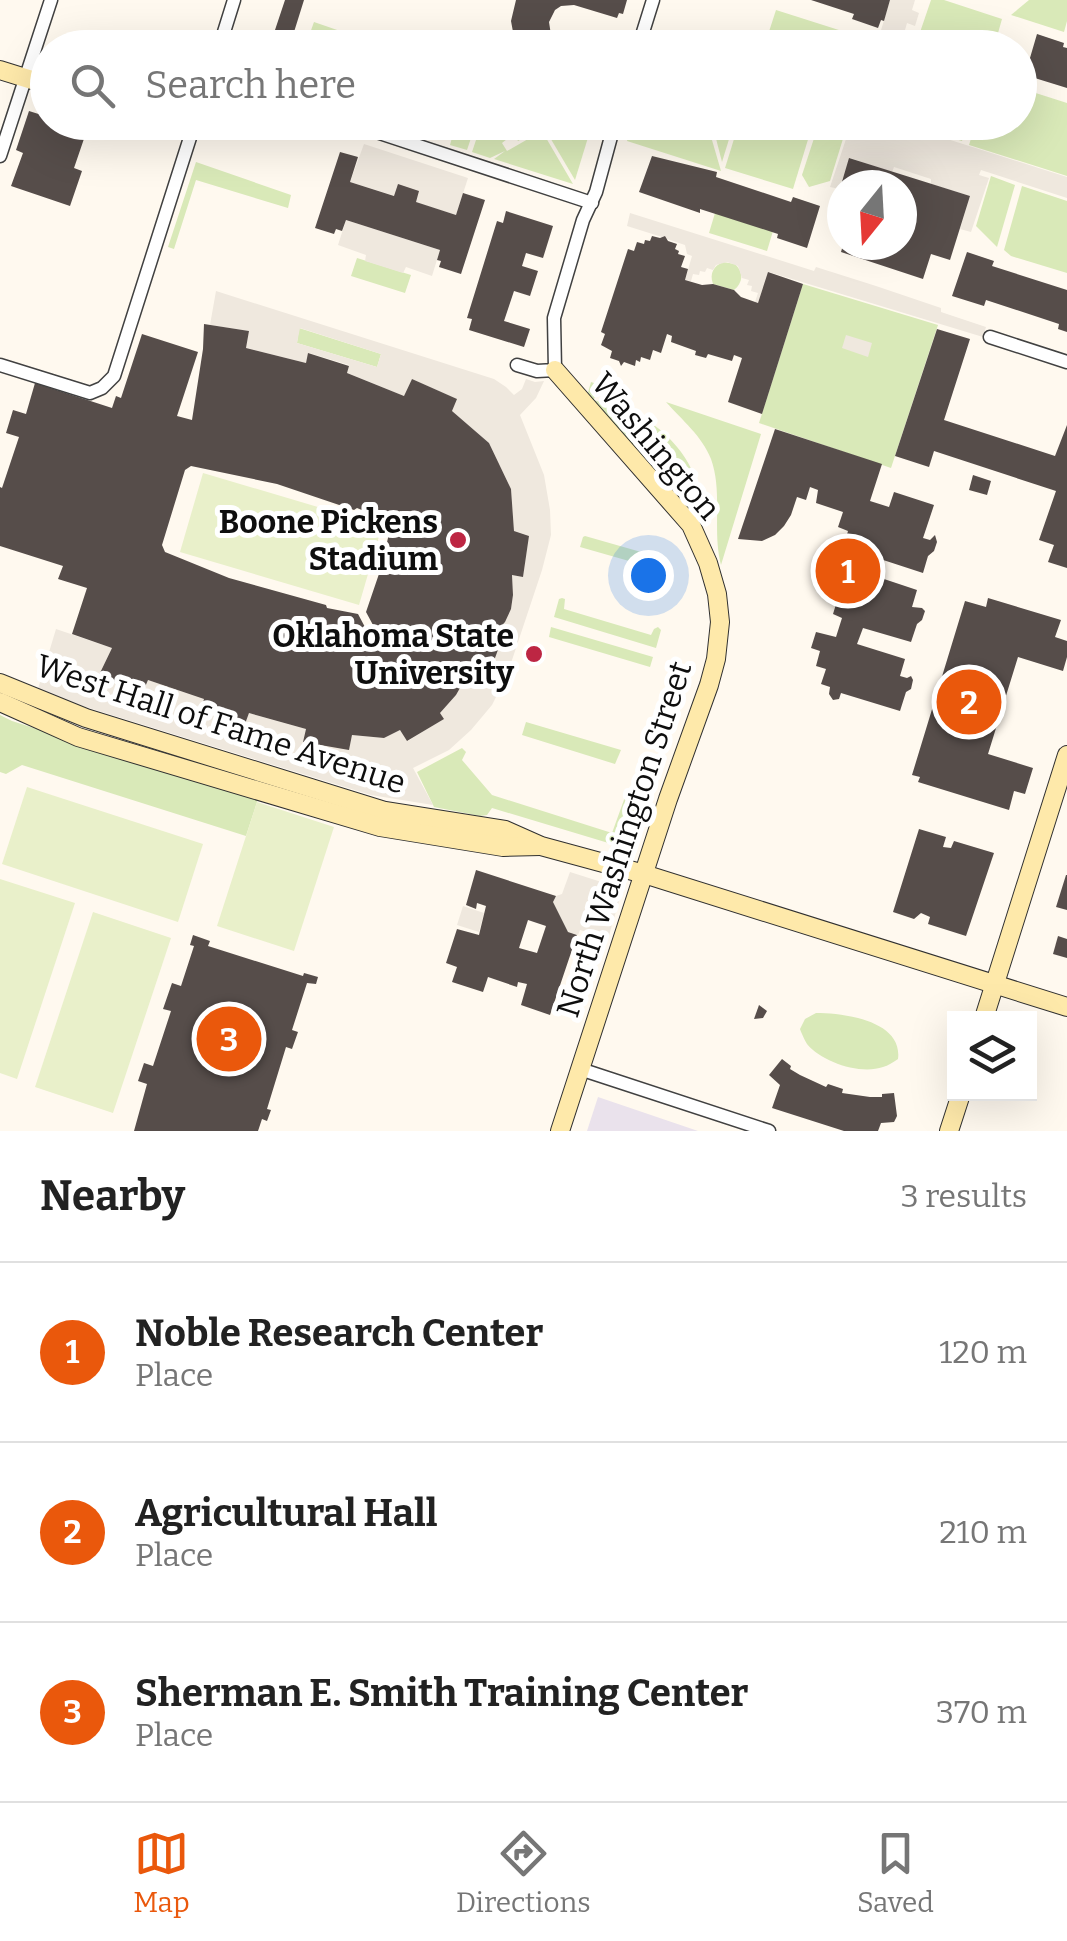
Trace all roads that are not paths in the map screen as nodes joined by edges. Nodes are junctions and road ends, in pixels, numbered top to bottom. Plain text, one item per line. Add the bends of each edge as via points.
1 (51, 0) edge
2 (234, 0) edge
3 (653, 0) edge
4 (41, 30) edge
5 (225, 30) edge
6 (644, 30) edge
7 (30, 66) edge
8 (0, 70) edge
9 (26, 78) junction
10 (30, 79) edge
11 (190, 140) edge
12 (400, 140) edge
13 (610, 140) edge
14 (0, 156) edge
15 (592, 204) junction
16 (990, 337) dead end
17 (1067, 362) edge
18 (517, 364) dead end
19 (0, 365) edge
20 (554, 370) junction
21 (708, 563) joint
22 (1, 693) edge
23 (1067, 756) edge
24 (644, 874) junction
25 (994, 983) junction
26 (1067, 1007) edge
27 (986, 1011) edge
28 (580, 1069) junction
29 (959, 1101) edge
30 (560, 1131) edge
31 (768, 1131) edge
32 (949, 1131) edge

1 - 4 street
2 - 5 street
3 - 6 street
7 - 9 street
8 - 9 main road
9 - 10 main road
9 - 14 street
11 - 19 street via 114,376 90,394
12 - 15 street
13 - 15 street
15 - 20 street via 554,318
16 - 17 street
18 - 20 street
20 - 21 main road, Washington via 691,525
21 - 24 main road, North Washington Street via 720,622 716,658
22 - 24 main road, West Hall of Fame Avenue via 384,811 505,830
23 - 25 main road
24 - 25 main road, West Hall of Fame Avenue
24 - 28 main road, North Washington Street
25 - 26 main road, West Hall of Fame Avenue
25 - 27 main road
28 - 30 main road, North Washington Street
28 - 31 street
29 - 32 main road

